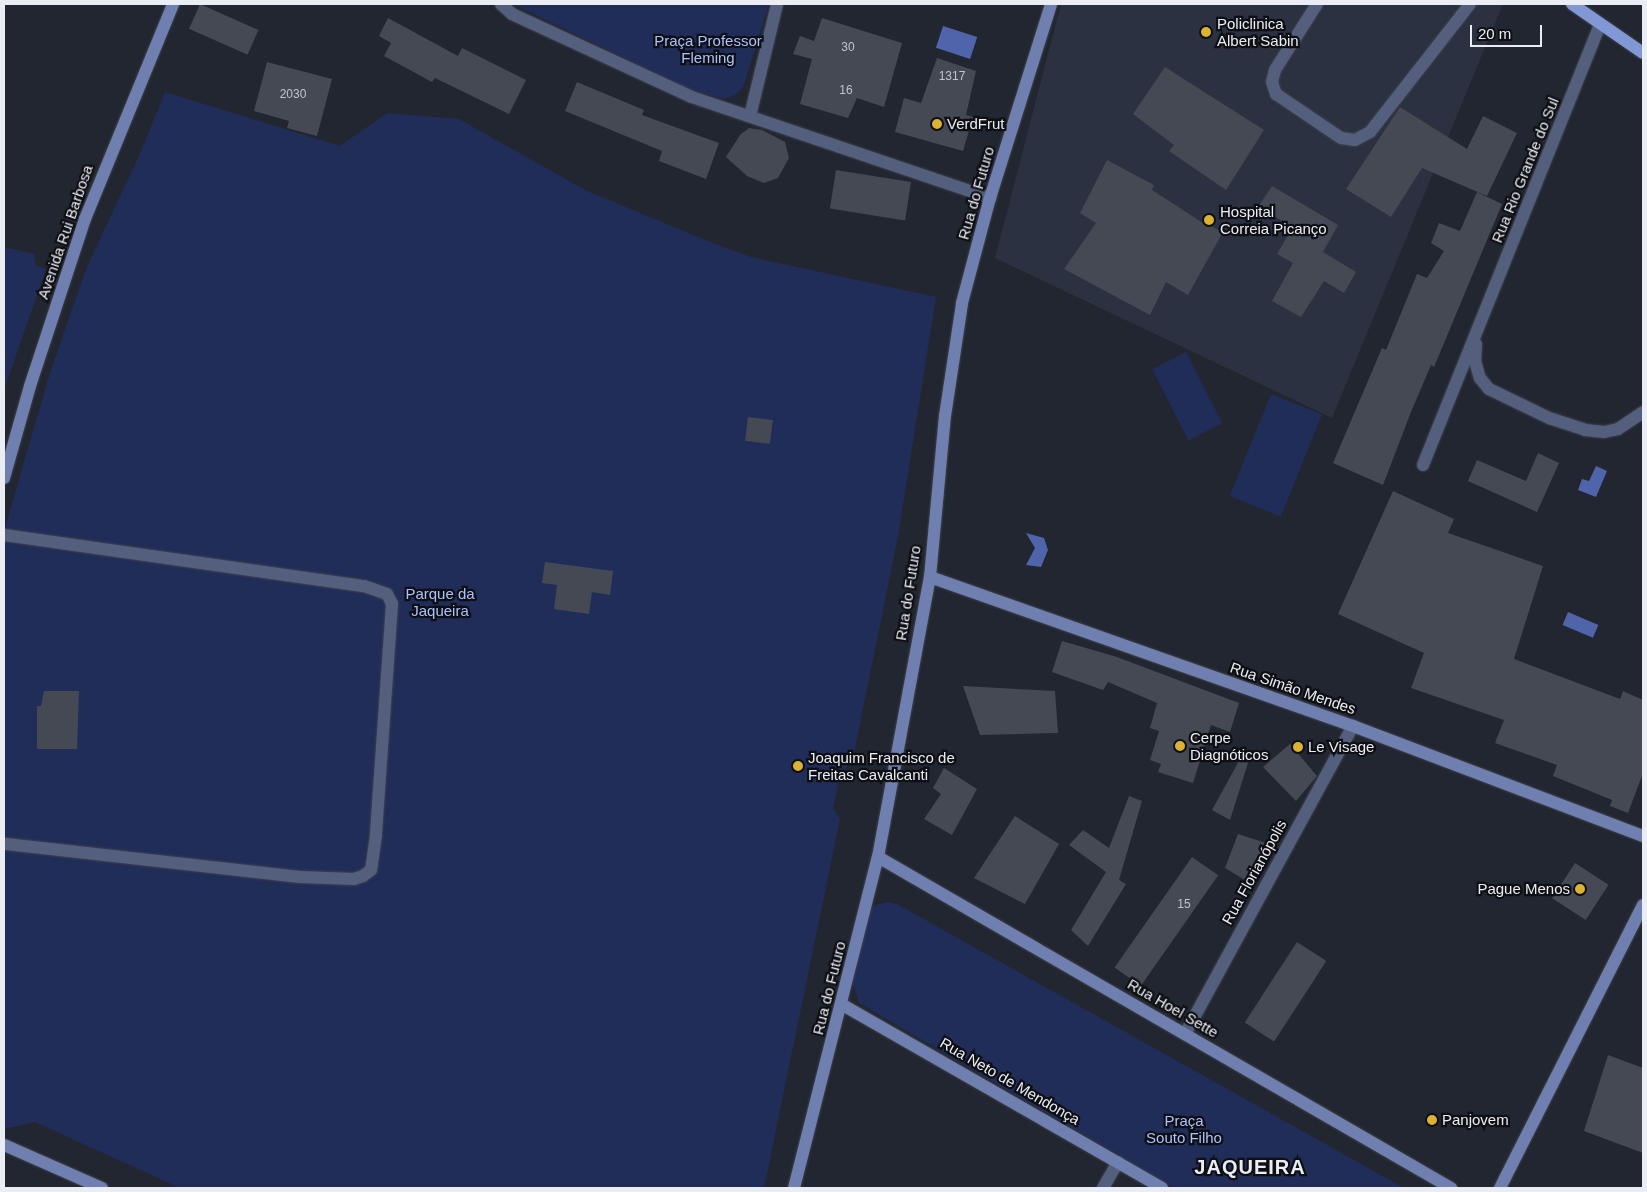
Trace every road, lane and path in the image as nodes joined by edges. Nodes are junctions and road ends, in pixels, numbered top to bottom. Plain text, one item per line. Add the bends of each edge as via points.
1 (173, 4) edge
2 (501, 4) edge
3 (777, 4) edge
4 (1051, 4) edge
5 (1317, 4) edge
6 (1470, 4) edge
7 (1572, 4) edge
8 (1600, 24) junction
9 (1643, 53) edge
10 (750, 116) junction
11 (990, 198) junction
12 (1479, 328) junction
13 (1643, 412) edge
14 (1423, 465) dead end
15 (4, 478) edge
16 (4, 535) edge
17 (930, 577) junction
18 (1353, 726) junction
19 (1643, 836) edge
20 (4, 844) edge
21 (878, 857) junction
22 (1643, 905) edge
23 (841, 1004) junction
24 (1184, 1034) junction
25 (4, 1145) edge
26 (1118, 1162) junction
27 (102, 1188) edge
28 (794, 1188) edge
29 (1103, 1188) edge
30 (1162, 1188) edge
31 (1451, 1188) edge
32 (1500, 1188) edge

1 - 15 street, Avenida Rui Barbosa via 85,219 30,386
2 - 10 street via 512,14 635,73
3 - 10 street
4 - 11 street, Rua do Futuro
5 - 6 street via 1275,70 1272,82 1276,94 1342,138 1355,140 1370,132
7 - 8 main road
8 - 9 main road
8 - 12 street, Rua Rio Grande do Sul
10 - 11 street
11 - 17 street, Rua do Futuro via 962,303 945,416
12 - 13 street, Rua Rio Grande do Sul via 1475,361 1480,378 1489,389 1503,397 1585,430 1618,429
12 - 14 street, Rua Rio Grande do Sul
16 - 20 street via 364,586 387,594 392,604 376,835 371,870 364,876 354,879 300,877
17 - 18 street, Rua Simão Mendes
17 - 21 street, Rua do Futuro
18 - 19 street, Rua Simão Mendes
18 - 24 street, Rua Florianópolis
21 - 23 street, Rua do Futuro
21 - 24 street, Rua Hoel Sette
22 - 32 street
23 - 26 street, Rua Neto de Mendonça
23 - 28 street, Rua do Futuro
24 - 31 street, Rua Hoel Sette
25 - 27 street
26 - 29 street
26 - 30 street, Rua Neto de Mendonça

